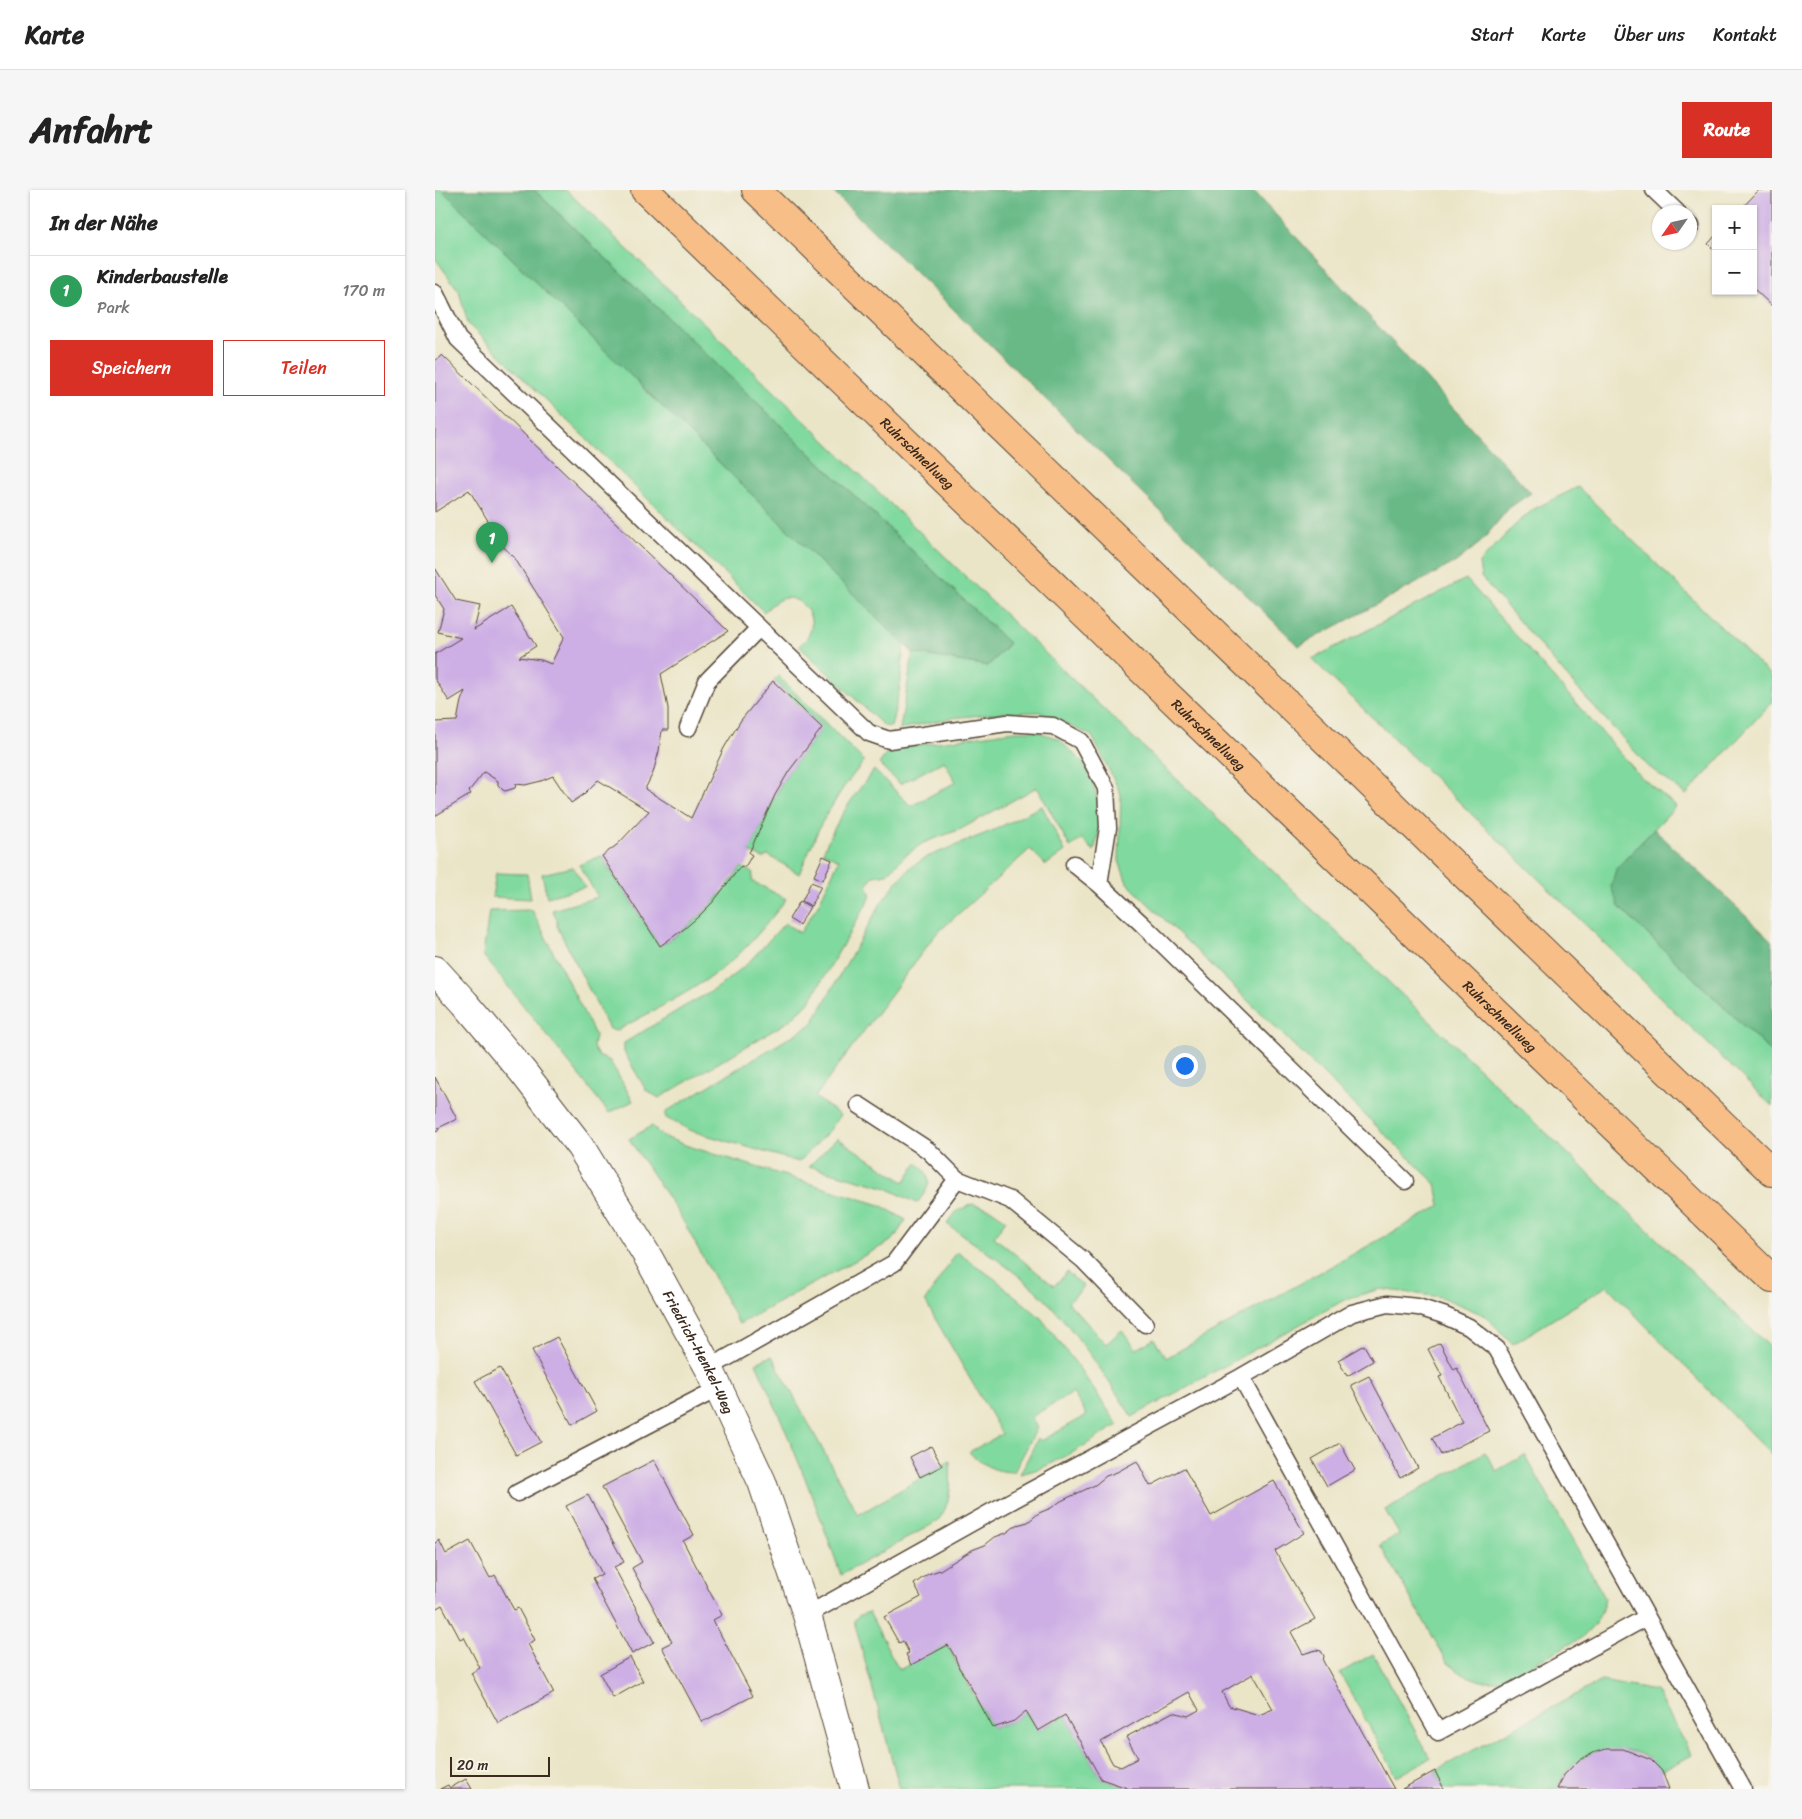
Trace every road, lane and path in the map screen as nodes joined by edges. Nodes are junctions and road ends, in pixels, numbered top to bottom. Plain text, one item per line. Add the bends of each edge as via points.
1 (645, 190) edge
2 (756, 190) edge
3 (1654, 190) edge
4 (1670, 205) edge
5 (435, 293) edge
6 (759, 628) junction
7 (688, 728) dead end
8 (1074, 864) dead end
9 (1099, 884) junction
10 (435, 970) edge
11 (859, 1105) dead end
12 (1772, 1172) edge
13 (957, 1179) junction
14 (1405, 1181) dead end
15 (1772, 1279) edge
16 (1145, 1324) dead end
17 (1241, 1377) junction
18 (714, 1378) junction
19 (517, 1493) dead end
20 (807, 1615) junction
21 (1647, 1617) junction
22 (855, 1789) edge
23 (1743, 1789) edge

1 - 15 highway, Ruhrschnellweg
2 - 12 highway
3 - 4 lane
5 - 6 lane via 458,339
6 - 7 lane via 707,681
6 - 9 lane via 869,733 889,740 1007,723 1053,726 1081,742 1106,788 1108,828
8 - 9 lane
9 - 14 lane
10 - 18 street, Friedrich-Henkel-Weg via 523,1072 580,1146 648,1257
11 - 13 lane via 928,1150
13 - 16 lane via 1010,1200 1083,1260
13 - 18 lane via 894,1263
17 - 20 lane
17 - 21 lane via 1352,1313 1387,1304 1443,1315 1469,1327 1497,1349
17 - 21 lane via 1438,1732
18 - 19 lane
18 - 20 street, Friedrich-Henkel-Weg via 762,1482
20 - 22 street, Friedrich-Henkel-Weg
21 - 23 lane

